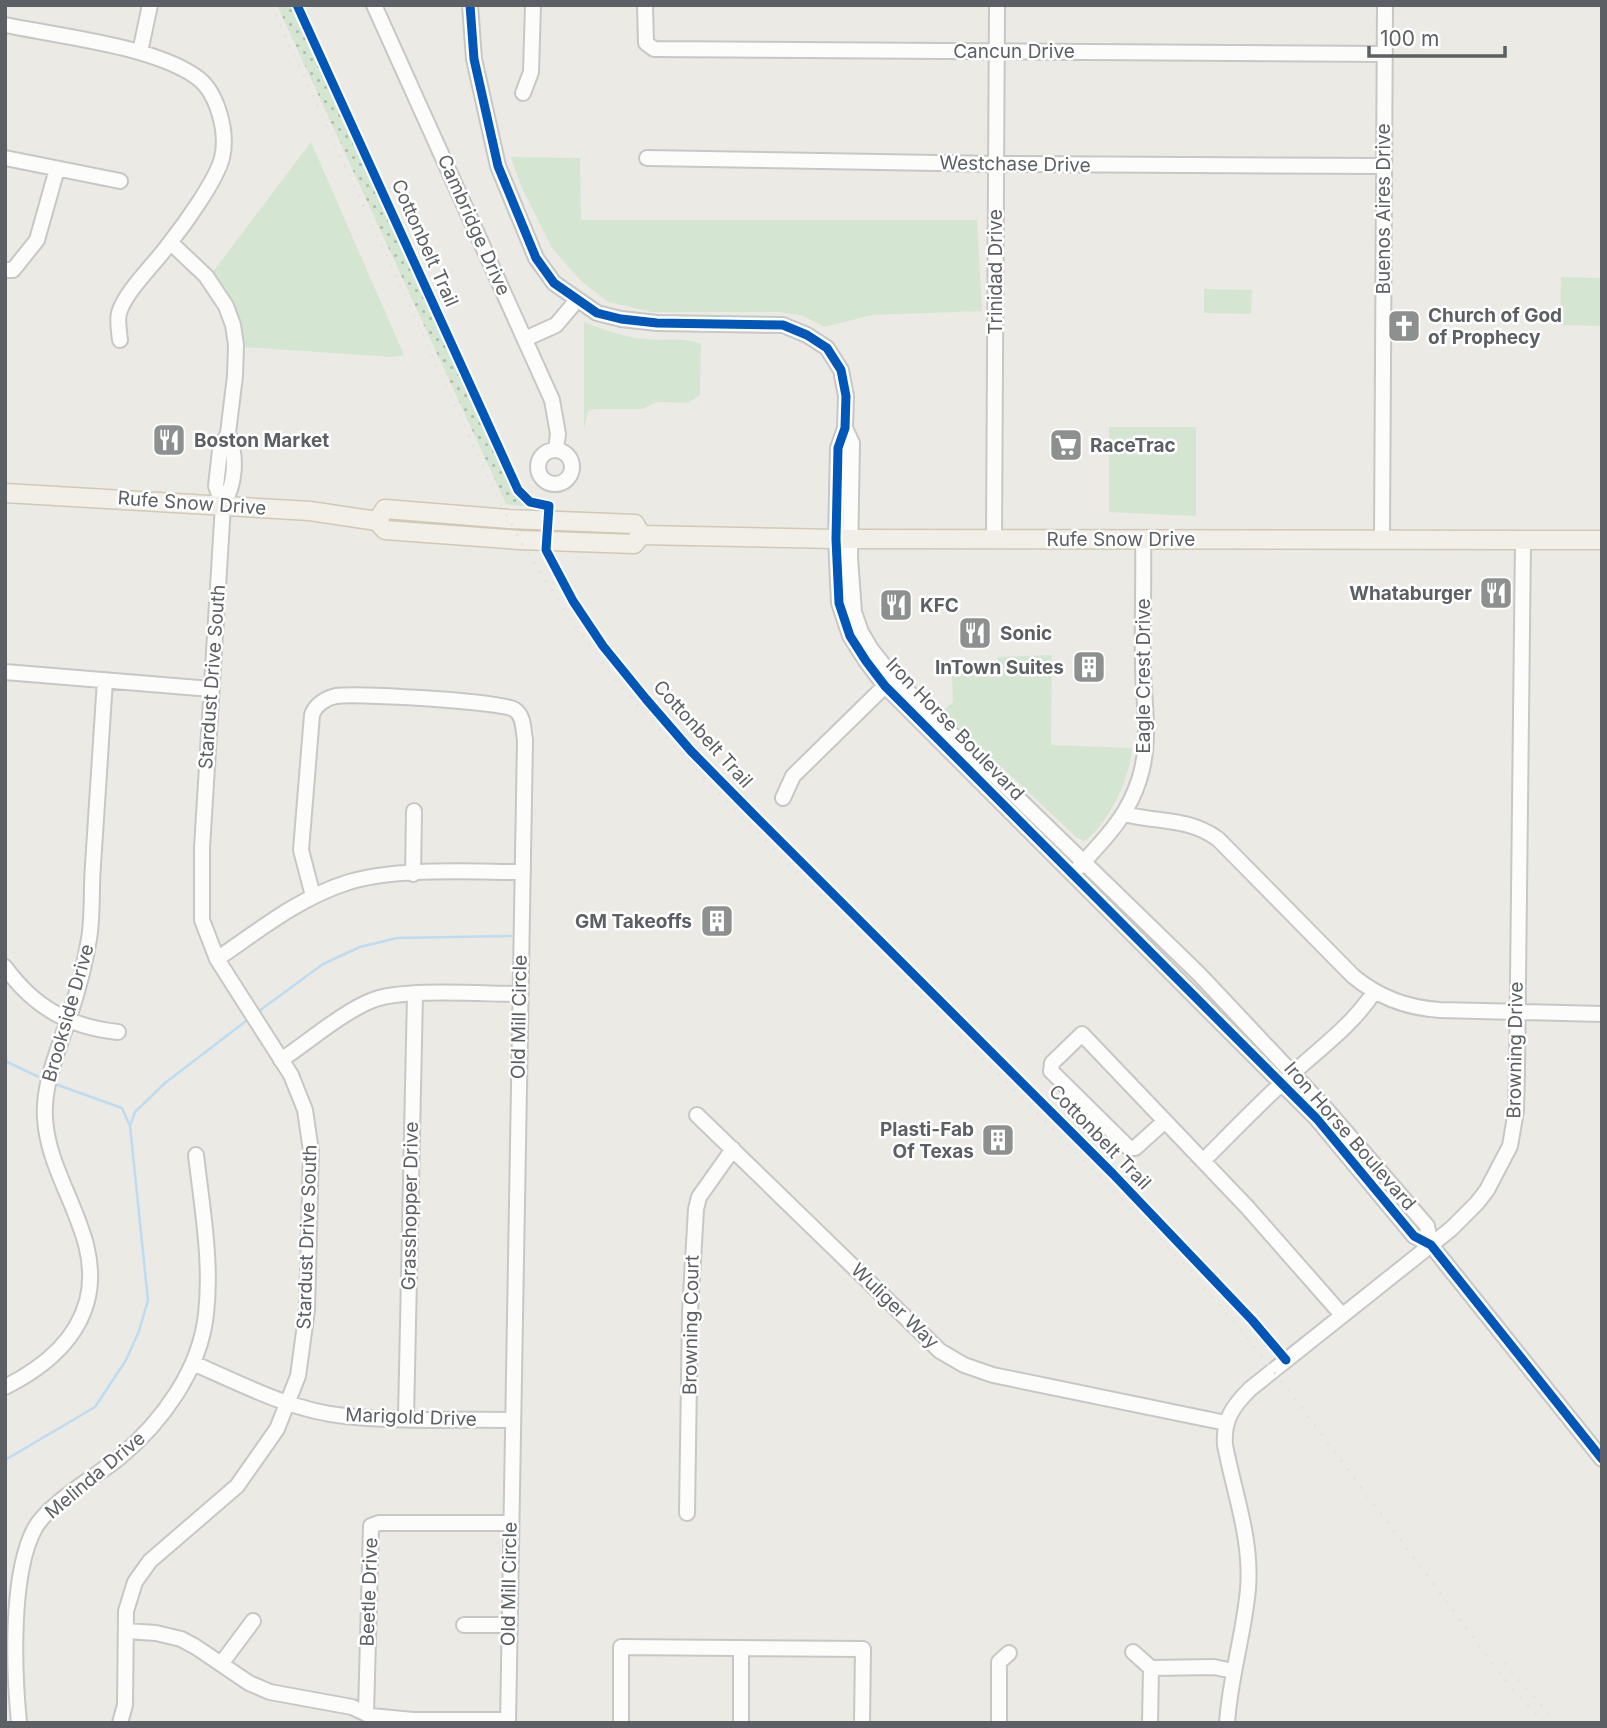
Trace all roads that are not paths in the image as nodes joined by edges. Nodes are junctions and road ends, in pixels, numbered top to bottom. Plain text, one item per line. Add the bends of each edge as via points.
1 (150, 5) edge
2 (374, 5) edge
3 (470, 5) edge
4 (533, 5) edge
5 (645, 5) edge
6 (996, 5) edge
7 (1385, 5) edge
8 (5, 26) edge
9 (996, 51) junction
10 (140, 52) junction
11 (1385, 54) junction
12 (523, 93) dead end
13 (5, 158) edge
14 (647, 158) dead end
15 (996, 164) junction
16 (1384, 166) junction
17 (57, 169) junction
18 (120, 181) dead end
19 (171, 243) junction
20 (5, 270) edge
21 (577, 300) junction
22 (525, 339) junction
23 (120, 340) dead end
24 (556, 449) dead end
25 (5, 492) edge
26 (223, 505) junction
27 (844, 539) junction
28 (994, 539) junction
29 (1143, 540) junction
30 (1382, 540) junction
31 (1523, 540) junction
32 (1602, 540) edge
33 (5, 672) edge
34 (105, 680) junction
35 (889, 682) junction
36 (211, 689) junction
37 (783, 798) dead end
38 (414, 811) dead end
39 (1124, 814) junction
40 (1084, 861) junction
41 (523, 872) junction
42 (413, 874) junction
43 (1073, 874) junction
44 (313, 896) junction
45 (217, 958) junction
46 (5, 967) edge
47 (1374, 992) junction
48 (520, 994) junction
49 (415, 995) junction
50 (1516, 1012) junction
51 (1602, 1014) edge
52 (67, 1022) junction
53 (118, 1032) dead end
54 (281, 1060) junction
55 (1287, 1078) junction
56 (698, 1115) dead end
57 (1165, 1121) junction
58 (733, 1149) junction
59 (196, 1155) dead end
60 (1203, 1161) junction
61 (1431, 1245) junction
62 (1342, 1315) junction
63 (193, 1363) junction
64 (5, 1387) edge
65 (289, 1402) junction
66 (406, 1418) junction
67 (512, 1420) junction
68 (1226, 1423) junction
69 (1602, 1459) edge
70 (687, 1513) dead end
71 (510, 1523) junction
72 (253, 1620) dead end
73 (464, 1625) dead end
74 (509, 1625) junction
75 (126, 1631) junction
76 (741, 1648) junction
77 (1133, 1652) dead end
78 (1009, 1653) dead end
79 (221, 1664) junction
80 (1151, 1668) junction
81 (1233, 1671) junction
82 (366, 1714) junction
83 (508, 1721) edge
84 (19, 1723) edge
85 (120, 1723) edge
86 (621, 1723) edge
87 (741, 1723) edge
88 (862, 1723) edge
89 (999, 1723) edge
90 (1150, 1723) edge
91 (1227, 1723) edge

1 - 10 street
2 - 22 street, Cambridge Drive
3 - 21 street, Iron Horse Boulevard via 474,59 498,166 536,258 554,283
4 - 12 street via 531,72
5 - 9 street, Cancun Drive via 646,43 654,49
6 - 9 street, Trinidad Drive
7 - 11 street, Buenos Aires Drive
8 - 10 street
9 - 11 street, Cancun Drive
9 - 15 street, Trinidad Drive
10 - 19 street via 198,77 215,102 225,131 222,159 210,184
11 - 16 street, Buenos Aires Drive
13 - 17 street
14 - 15 street, Westchase Drive
15 - 16 street, Westchase Drive
15 - 28 street, Trinidad Drive
16 - 30 street, Buenos Aires Drive
17 - 18 street
17 - 20 street via 37,240 12,270
19 - 23 street via 124,301 118,316
19 - 26 street, Stardust Drive South via 206,276 233,325 235,376 216,486
21 - 22 street via 556,325
21 - 27 street, Iron Horse Boulevard via 597,313 621,319 783,325 827,348 841,370 845,428 852,443
22 - 24 street, Cambridge Drive via 552,400
25 - 26 main road, Rufe Snow Drive
26 - 27 main road, Rufe Snow Drive via 377,521 385,530 537,541 634,544 641,535
26 - 36 street, Stardust Drive South
27 - 28 main road, Rufe Snow Drive
27 - 35 street, Iron Horse Boulevard via 853,612
28 - 29 main road, Rufe Snow Drive
29 - 30 main road, Rufe Snow Drive
29 - 39 street, Eagle Crest Drive via 1147,744 1139,780
30 - 31 main road, Rufe Snow Drive
31 - 32 main road, Rufe Snow Drive
31 - 50 street, Browning Drive
33 - 34 street
34 - 36 street
34 - 52 street, Brookside Drive via 90,937
35 - 37 street via 793,776
35 - 40 street, Iron Horse Boulevard
35 - 43 street, Iron Horse Boulevard
36 - 45 street, Stardust Drive South via 200,904
38 - 42 street
39 - 40 street, Eagle Crest Drive
39 - 47 street via 1204,829
40 - 43 street, Eagle Crest Drive
40 - 55 street, Iron Horse Boulevard via 1199,974
41 - 42 street
41 - 44 street, Old Mill Circle via 525,740 522,716 514,708 465,701 334,696 312,715 301,850
41 - 48 street, Old Mill Circle
42 - 44 street via 357,880
43 - 55 street, Iron Horse Boulevard
44 - 45 street
45 - 54 street, Stardust Drive South
46 - 52 street via 33,998
47 - 50 street via 1428,1009
47 - 55 street via 1359,1012
48 - 49 street
48 - 67 street, Old Mill Circle
49 - 54 street via 371,1001
49 - 66 street, Grasshopper Drive
50 - 51 street
50 - 61 street, Browning Drive via 1516,1111 1510,1146 1477,1203
52 - 53 street
52 - 64 street, Brookside Drive via 50,1072 45,1118 48,1142 79,1220 90,1268 88,1299 63,1345
54 - 65 street, Stardust Drive South via 305,1110 311,1151 307,1310
55 - 60 street
55 - 61 street, Iron Horse Boulevard via 1414,1236
56 - 58 street, Wuliger Way
57 - 57 street via 1083,1034 1052,1063 1051,1071 1129,1149 1135,1149
57 - 60 street
58 - 68 street, Wuliger Way via 953,1359 993,1376
58 - 70 street, Browning Court via 699,1197 696,1209
59 - 63 street, Melinda Drive via 208,1289 206,1317
60 - 62 street
61 - 62 street, Browning Drive
61 - 69 street, Iron Horse Boulevard
62 - 68 street, Browning Drive via 1250,1389
63 - 65 street, Marigold Drive
63 - 84 street, Melinda Drive via 148,1432 36,1525 20,1578
65 - 66 street, Marigold Drive via 344,1416
65 - 75 street, Stardust Drive South via 277,1429 237,1486 142,1571 130,1596
66 - 67 street, Marigold Drive
67 - 71 street, Old Mill Circle
68 - 81 street via 1225,1444 1248,1545 1248,1588
71 - 74 street, Old Mill Circle
71 - 82 street, Beetle Drive via 371,1526
72 - 79 street
73 - 74 street
74 - 83 street, Old Mill Circle
75 - 79 street via 181,1639
75 - 85 street, Stardust Drive South via 125,1706
76 - 86 street via 621,1647
76 - 87 street
76 - 88 street via 863,1650
77 - 80 street
78 - 89 street via 999,1662
79 - 82 street via 270,1692 329,1701
80 - 81 street
80 - 90 street
81 - 91 street
82 - 83 street via 413,1720

